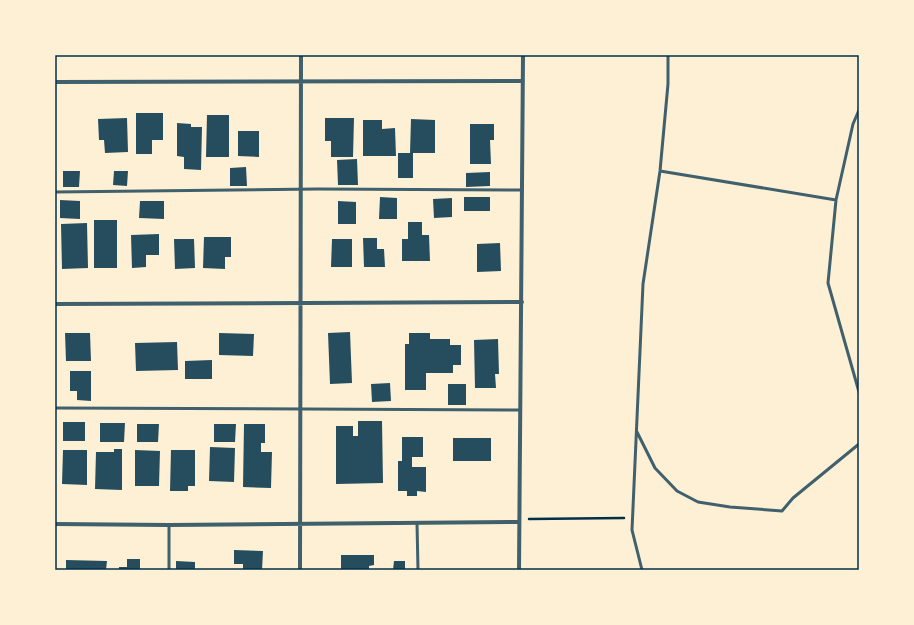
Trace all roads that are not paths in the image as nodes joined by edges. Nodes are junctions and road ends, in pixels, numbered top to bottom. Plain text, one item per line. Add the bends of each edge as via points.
1 (301, 55) edge
2 (523, 55) edge
3 (668, 55) edge
4 (523, 81) junction
5 (55, 82) edge
6 (301, 82) junction
7 (859, 110) edge
8 (660, 171) junction
9 (301, 190) junction
10 (522, 190) junction
11 (55, 192) edge
12 (836, 200) junction
13 (522, 302) junction
14 (55, 304) edge
15 (300, 304) junction
16 (859, 392) edge
17 (55, 408) edge
18 (300, 409) junction
19 (520, 410) junction
20 (636, 431) junction
21 (859, 444) edge
22 (519, 522) junction
23 (417, 523) junction
24 (55, 524) edge
25 (300, 524) junction
26 (169, 525) junction
27 (169, 570) edge
28 (300, 570) edge
29 (418, 570) edge
30 (519, 570) edge
31 (642, 570) edge

1 - 6 street
2 - 4 street
3 - 8 lane
4 - 6 street
4 - 10 street
5 - 6 street
6 - 9 street
7 - 12 lane via 853,124
8 - 12 lane
8 - 20 lane via 643,284
9 - 10 lane
9 - 11 lane
9 - 15 street
10 - 13 street
12 - 16 lane via 828,284
13 - 15 street
13 - 19 street
14 - 15 street
15 - 18 street
17 - 18 lane
18 - 19 lane
18 - 25 street
19 - 22 street
20 - 21 lane via 655,468 677,491 698,502 782,511 793,498
20 - 31 lane via 632,530
22 - 23 street
22 - 30 street
23 - 25 street
23 - 29 lane
24 - 26 street
25 - 26 street
25 - 28 street
26 - 27 lane

